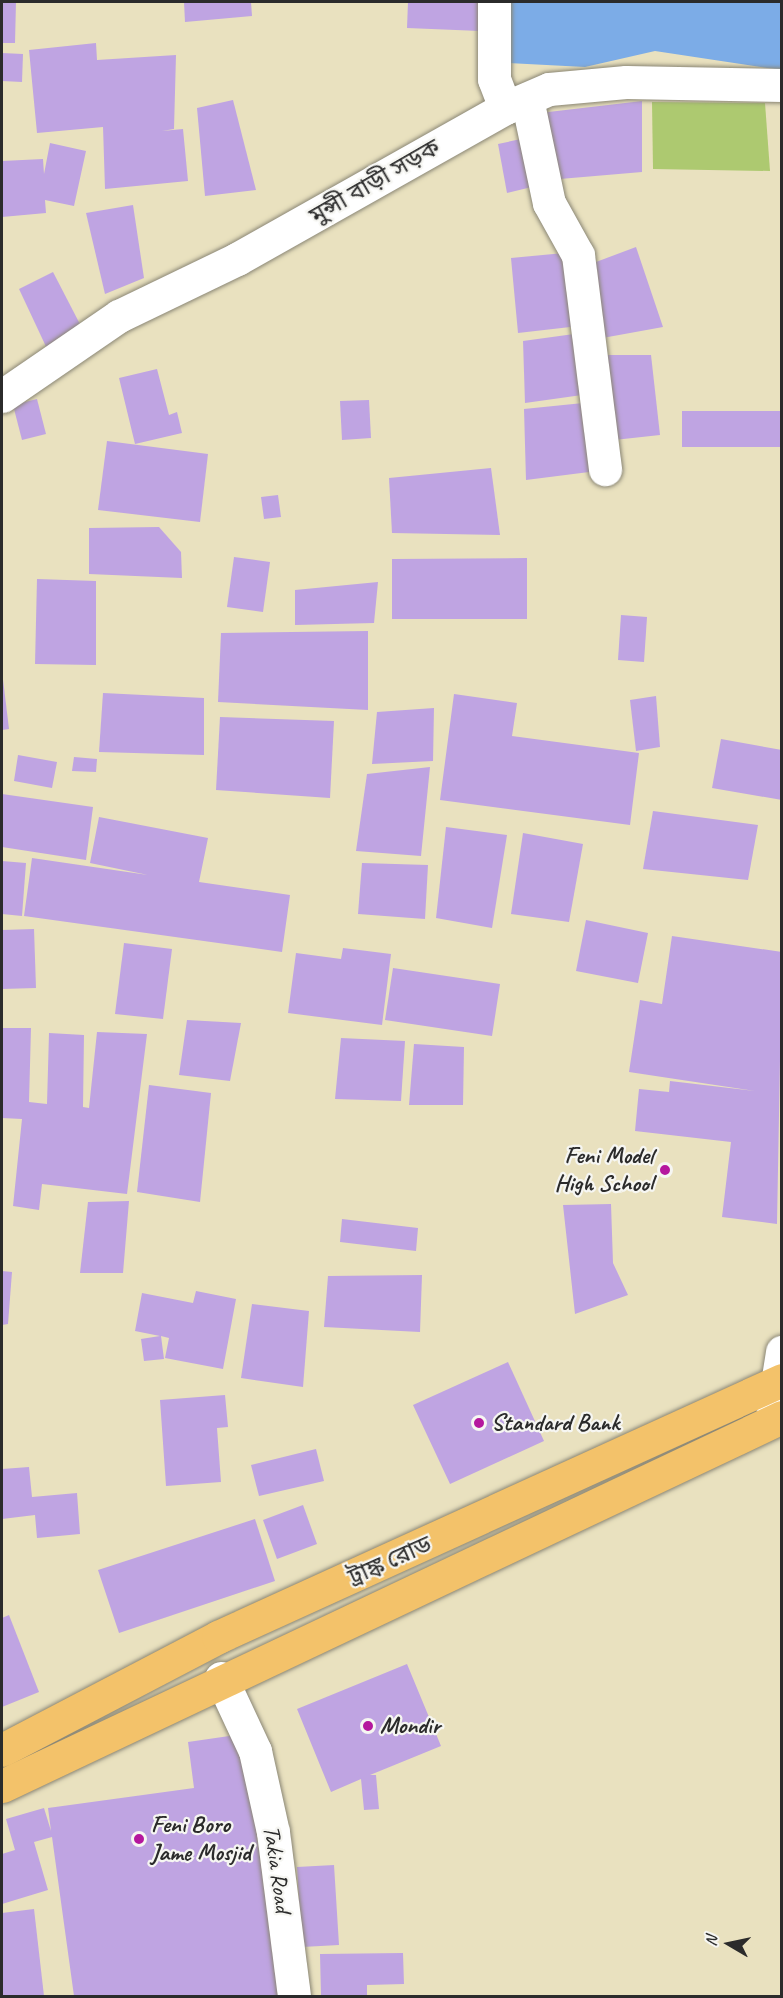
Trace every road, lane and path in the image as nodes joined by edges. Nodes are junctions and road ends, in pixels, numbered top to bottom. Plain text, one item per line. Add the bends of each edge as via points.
1 (494, 2) edge
2 (782, 85) edge
3 (516, 104) junction
4 (2, 396) edge
5 (605, 469) dead end
6 (780, 1372) edge
7 (776, 1420) edge
8 (221, 1678) junction
9 (2, 1750) edge
10 (2, 1786) edge
11 (294, 1996) edge

1 - 3 street via 495,79
2 - 3 street, মুন্সী বাড়ী সড়ক via 626,82 549,89
3 - 4 street, মুন্সী বাড়ী সড়ক via 237,260 119,316
3 - 5 street via 549,203 578,255
6 - 7 street
6 - 9 main road, ট্রাঙ্ক রোড via 218,1637
7 - 8 main road, ট্রাঙ্ক রোড
8 - 10 main road, ট্রাঙ্ক রোড
8 - 11 street, Takia Road via 255,1751 273,1832

